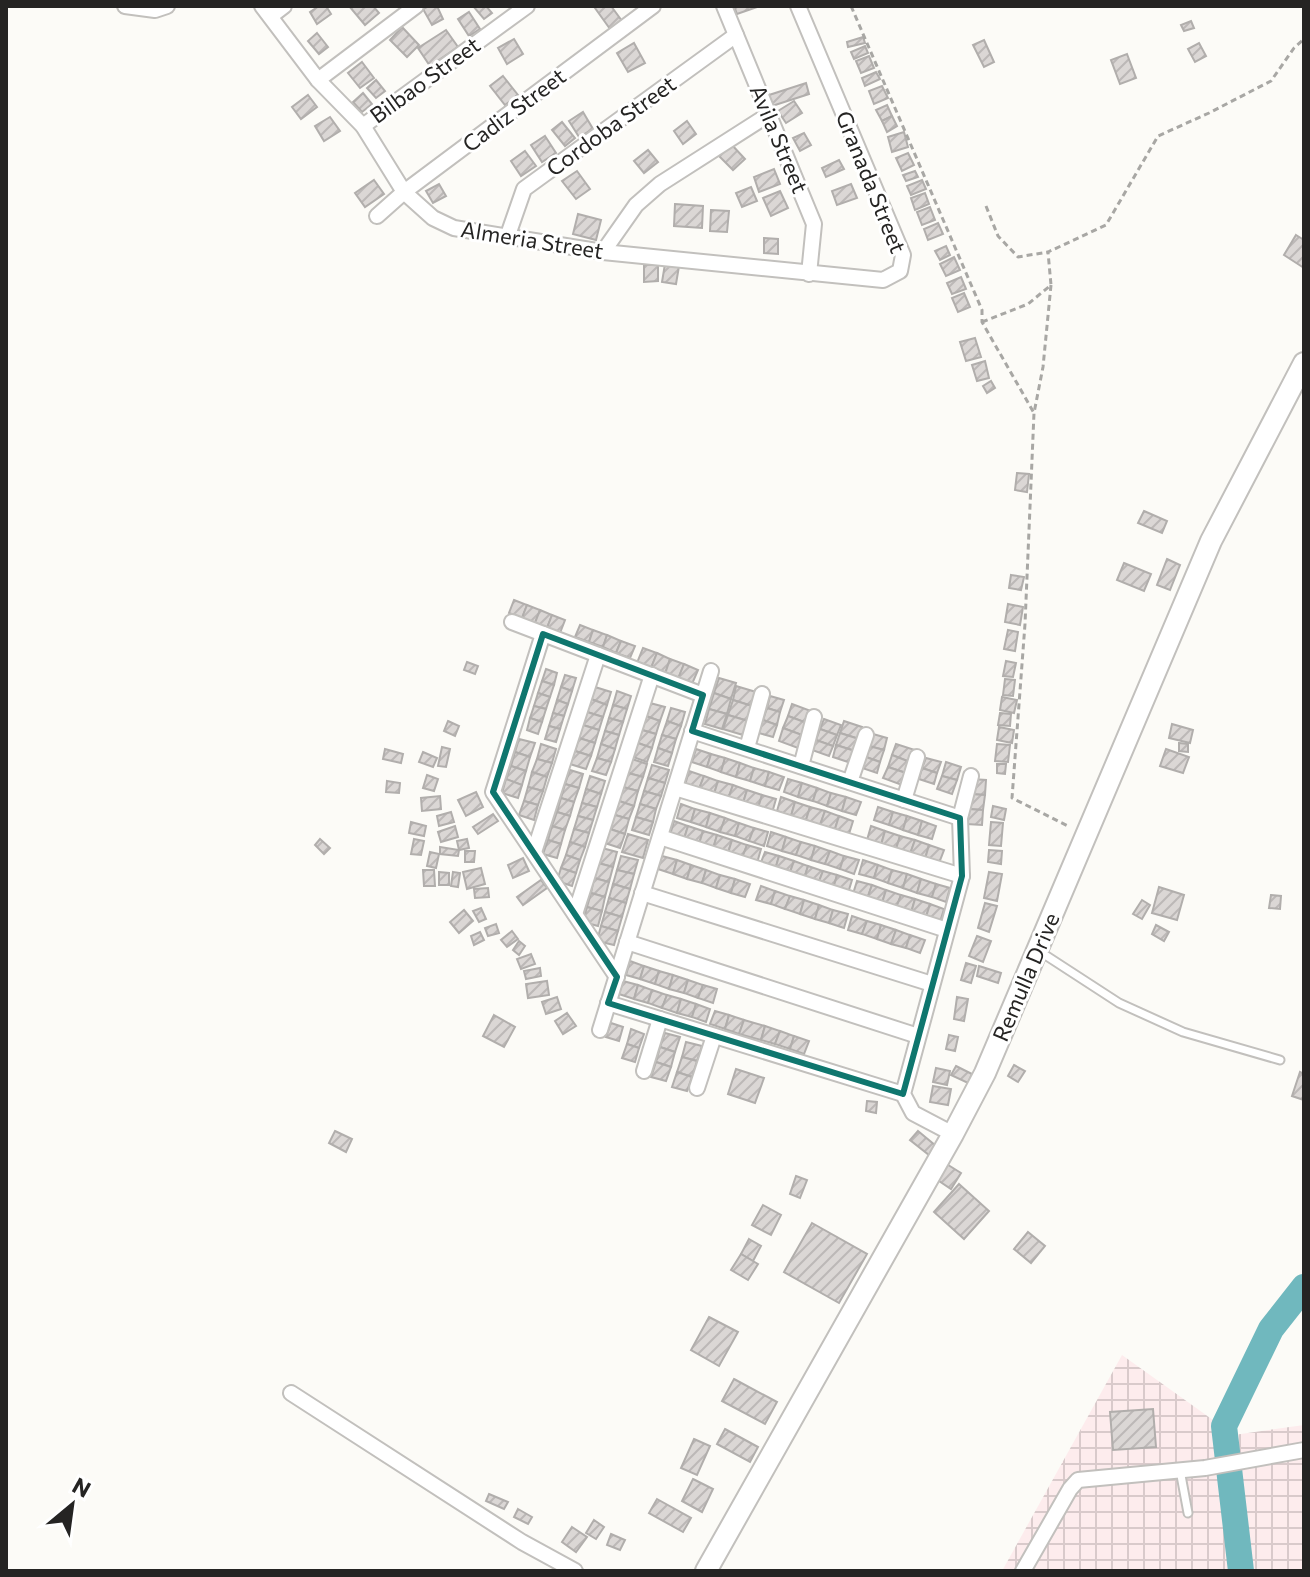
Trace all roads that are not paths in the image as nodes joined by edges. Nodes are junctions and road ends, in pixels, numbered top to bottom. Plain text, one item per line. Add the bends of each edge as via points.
1 (125, 6) edge
2 (167, 6) edge
3 (284, 6) edge
4 (416, 6) edge
5 (527, 6) edge
6 (653, 6) edge
7 (724, 6) edge
8 (798, 6) edge
9 (267, 11) edge
10 (736, 35) junction
11 (318, 80) junction
12 (768, 115) junction
13 (363, 126) junction
14 (404, 192) junction
15 (377, 216) dead end
16 (508, 235) junction
17 (603, 252) junction
18 (809, 274) junction
19 (1303, 367) edge
20 (512, 622) dead end
21 (543, 634) junction
22 (598, 655) junction
23 (711, 671) dead end
24 (652, 675) junction
25 (762, 694) dead end
26 (703, 695) junction
27 (814, 717) dead end
28 (692, 731) junction
29 (866, 735) dead end
30 (747, 748) junction
31 (917, 757) dead end
32 (801, 766) junction
33 (971, 776) dead end
34 (850, 782) junction
35 (675, 788) junction
36 (904, 800) junction
37 (960, 818) junction
38 (660, 837) junction
39 (534, 852) junction
40 (962, 876) junction
41 (642, 893) junction
42 (575, 914) junction
43 (947, 930) junction
44 (627, 942) junction
45 (1038, 949) junction
46 (617, 977) junction
47 (932, 984) junction
48 (608, 1003) junction
49 (660, 1019) junction
50 (600, 1030) dead end
51 (714, 1036) junction
52 (918, 1036) junction
53 (1280, 1060) dead end
54 (644, 1071) dead end
55 (697, 1088) dead end
56 (903, 1094) junction
57 (953, 1134) junction
58 (291, 1393) dead end
59 (1304, 1450) edge
60 (1180, 1470) junction
61 (1188, 1513) dead end
62 (575, 1571) edge
63 (706, 1571) edge
64 (1023, 1571) edge

1 - 2 street
3 - 9 street
4 - 11 street
5 - 13 street, Bilbao Street
6 - 14 street, Cadiz Street
7 - 10 street, Avila Street
8 - 18 street, Granada Street via 903,255 900,271 883,280
9 - 11 street, Almeria Street
10 - 12 street, Avila Street
10 - 16 street, Cordoba Street via 524,189
11 - 13 street, Almeria Street
12 - 17 street via 660,184 636,205
12 - 18 street, Avila Street via 814,224
13 - 14 street, Almeria Street
14 - 15 street, Cadiz Street
14 - 16 street, Almeria Street via 433,218 454,228
16 - 17 street, Almeria Street
17 - 18 street, Almeria Street
19 - 45 main road, Remulla Drive via 1211,541
20 - 21 street
21 - 22 street
21 - 39 street via 493,792
22 - 24 street
22 - 39 street
23 - 26 street
24 - 26 street
24 - 42 street
25 - 30 street
26 - 28 street
27 - 32 street
28 - 30 street
28 - 35 street
29 - 34 street
30 - 32 street
31 - 36 street
32 - 34 street
33 - 37 street
34 - 36 street
35 - 38 street
35 - 40 street
36 - 37 street
37 - 40 street
38 - 41 street
38 - 43 street
39 - 42 street
40 - 43 street
41 - 44 street
41 - 47 street
42 - 46 street
43 - 47 street
44 - 46 street
44 - 52 street
45 - 53 lane via 1119,1003 1183,1032
45 - 57 main road, Remulla Drive
46 - 48 street
47 - 52 street
48 - 49 street
48 - 50 street
49 - 51 street
49 - 54 street
51 - 55 street
51 - 56 street
52 - 56 street
56 - 57 street via 913,1113
57 - 63 main road, Remulla Drive
58 - 62 street
59 - 60 street
60 - 61 lane
60 - 64 street via 1078,1480

